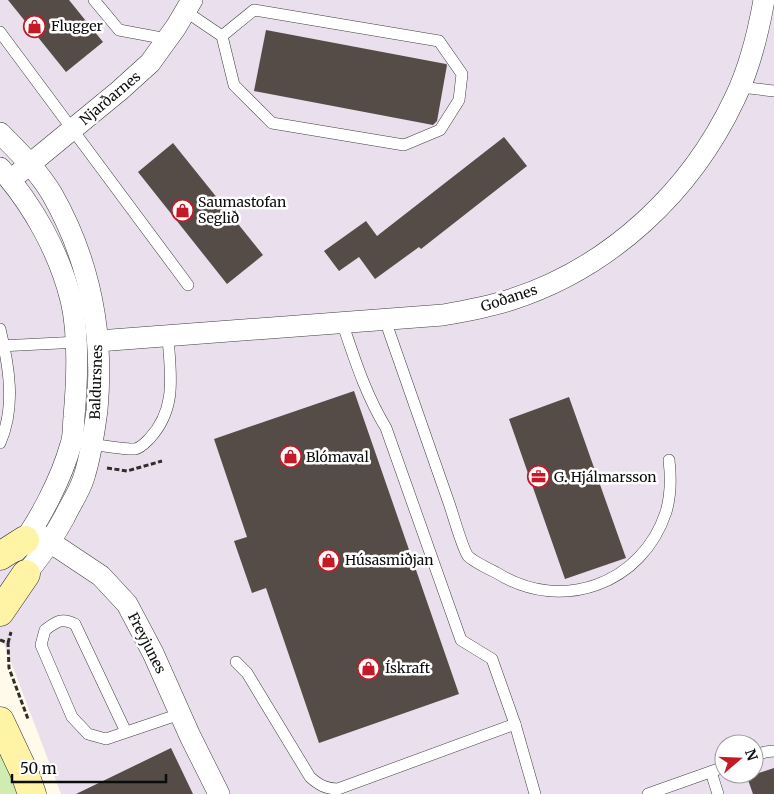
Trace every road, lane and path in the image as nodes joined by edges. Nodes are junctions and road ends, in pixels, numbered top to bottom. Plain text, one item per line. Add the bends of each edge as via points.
1 (94, 0) edge
2 (764, 0) edge
3 (189, 6) edge
4 (0, 32) edge
5 (222, 36) junction
6 (167, 40) junction
7 (740, 86) junction
8 (774, 91) edge
9 (72, 130) junction
10 (0, 134) edge
11 (30, 164) junction
12 (5, 174) edge
13 (188, 285) dead end
14 (385, 320) junction
15 (342, 322) junction
16 (0, 329) edge
17 (168, 336) junction
18 (98, 341) junction
19 (76, 342) junction
20 (2, 346) edge
21 (72, 442) junction
22 (0, 443) edge
23 (93, 444) junction
24 (669, 460) dead end
25 (162, 461) dead end
26 (102, 467) dead end
27 (36, 537) junction
28 (0, 556) edge
29 (0, 568) edge
30 (26, 574) junction
31 (0, 599) edge
32 (0, 612) edge
33 (0, 640) edge
34 (236, 662) dead end
35 (180, 714) junction
36 (9, 722) edge
37 (515, 724) junction
38 (126, 732) junction
39 (714, 771) edge
40 (711, 772) junction
41 (32, 794) edge
42 (219, 794) edge
43 (535, 794) edge
44 (648, 794) edge
45 (718, 794) edge

1 - 6 lane via 119,30
2 - 7 street, Goðanes via 758,31
3 - 5 lane
3 - 6 street, Njarðarnes
4 - 9 lane
5 - 5 lane via 234,85 272,123 404,145 440,130 459,100 462,74 439,41 254,10
6 - 9 street, Njarðarnes via 150,63
7 - 8 lane
7 - 14 street, Goðanes via 720,128 681,185 632,233 604,254 559,280 511,300 443,315
9 - 11 street, Njarðarnes
9 - 13 lane
10 - 11 street, Baldursnes
11 - 12 street, Njarðarnes
11 - 18 street, Baldursnes via 51,192 72,233 87,278
12 - 19 street, Baldursnes via 38,220 56,255 71,301
14 - 15 street, Goðanes
14 - 24 lane via 467,555 505,578 536,590 568,592 600,584 628,567 652,542 660,527 670,494
15 - 17 street, Goðanes
15 - 37 lane via 360,377 386,428 462,640 492,659
16 - 20 lane
17 - 18 street, Goðanes
17 - 23 lane via 169,406 154,434 135,449
18 - 19 lane
18 - 23 street, Baldursnes via 99,379
19 - 20 lane
19 - 21 street, Baldursnes
20 - 22 lane via 10,412
21 - 23 lane
21 - 27 street, Baldursnes
23 - 27 street, Baldursnes via 84,479
25 - 26 path via 127,471
27 - 28 street
27 - 29 street, Baldursnes
27 - 30 street, Baldursnes
27 - 35 street, Freyjunes via 101,576 127,604 153,652
30 - 31 street, Baldursnes
30 - 32 street
33 - 36 path via 8,643
34 - 37 lane via 250,678 310,777 330,789 338,789
35 - 38 lane
35 - 42 street, Freyjunes
36 - 41 street
37 - 43 lane
38 - 38 lane via 106,739 88,734 72,717 41,645 44,630 66,620 75,624
39 - 40 lane
40 - 44 lane
40 - 45 lane

